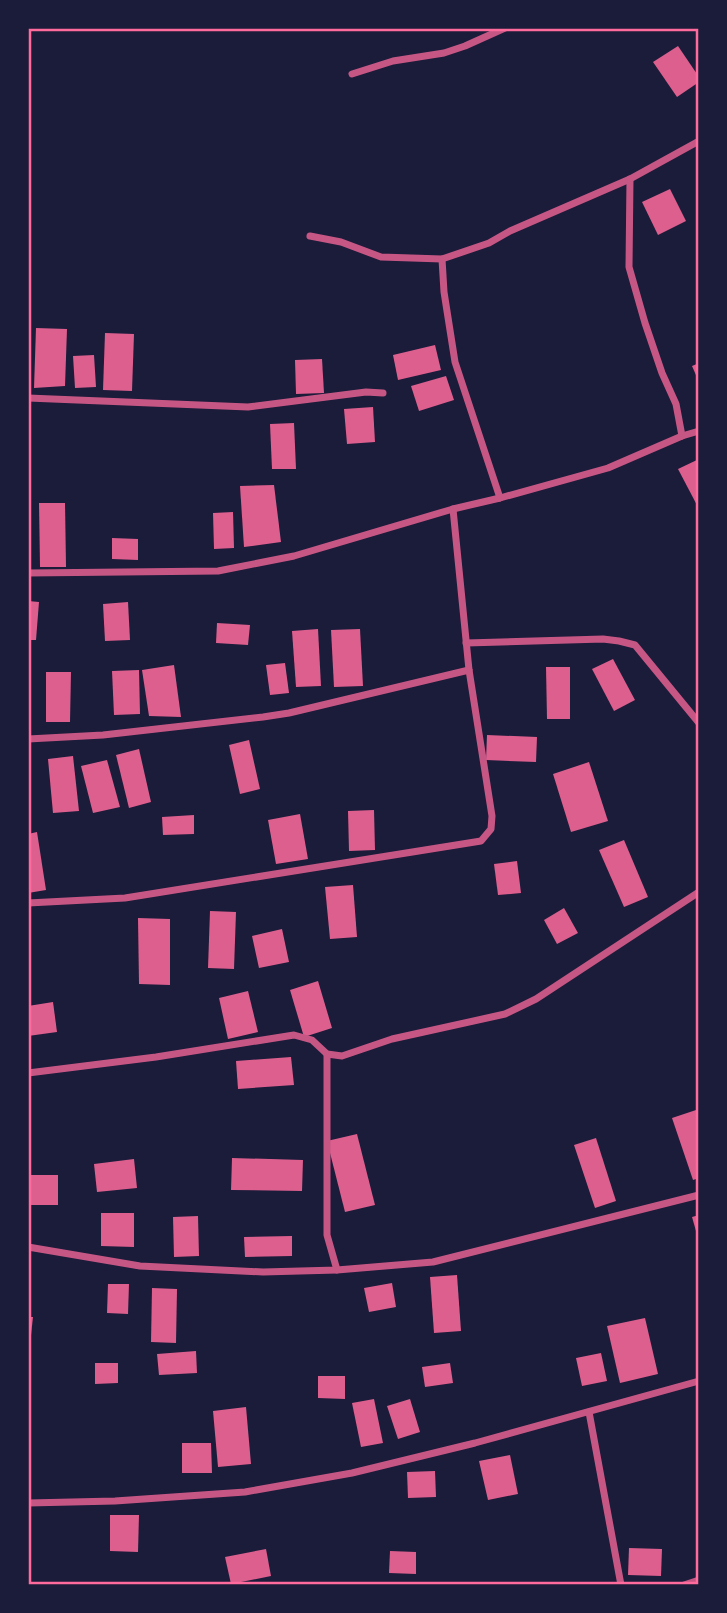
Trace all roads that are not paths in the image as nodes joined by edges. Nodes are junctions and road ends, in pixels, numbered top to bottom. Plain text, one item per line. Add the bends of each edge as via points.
1 (505, 28) edge
2 (352, 74) dead end
3 (699, 141) edge
4 (630, 179) junction
5 (310, 236) dead end
6 (442, 259) junction
7 (383, 393) dead end
8 (28, 398) edge
9 (699, 430) edge
10 (682, 436) junction
11 (500, 498) junction
12 (453, 509) junction
13 (28, 573) edge
14 (466, 643) junction
15 (469, 670) junction
16 (699, 723) edge
17 (28, 739) edge
18 (699, 892) edge
19 (28, 903) edge
20 (327, 1054) junction
21 (28, 1073) edge
22 (699, 1195) edge
23 (28, 1247) edge
24 (337, 1270) junction
25 (699, 1381) edge
26 (589, 1412) junction
27 (28, 1503) edge
28 (699, 1580) edge
29 (621, 1585) edge
30 (684, 1585) edge

1 - 2 street via 444,53 393,61
3 - 4 street
4 - 6 street via 489,243
4 - 10 street via 629,267 653,348 676,404
5 - 6 street via 381,257
6 - 11 street via 455,362
7 - 8 street via 248,407
9 - 10 street
10 - 11 street via 608,468
11 - 12 street
12 - 13 street via 293,556 218,570
12 - 14 street
14 - 15 street
14 - 16 street via 603,639 635,645
15 - 17 street via 289,713
15 - 19 street via 492,816 491,829 481,841 125,898
18 - 20 street via 536,999 505,1014 342,1056
20 - 21 street via 312,1040 294,1035
20 - 24 street via 327,1235
22 - 24 street via 433,1262
23 - 24 street via 140,1266 263,1272
25 - 26 street
26 - 27 street via 352,1473 245,1492
26 - 29 street
28 - 30 street

